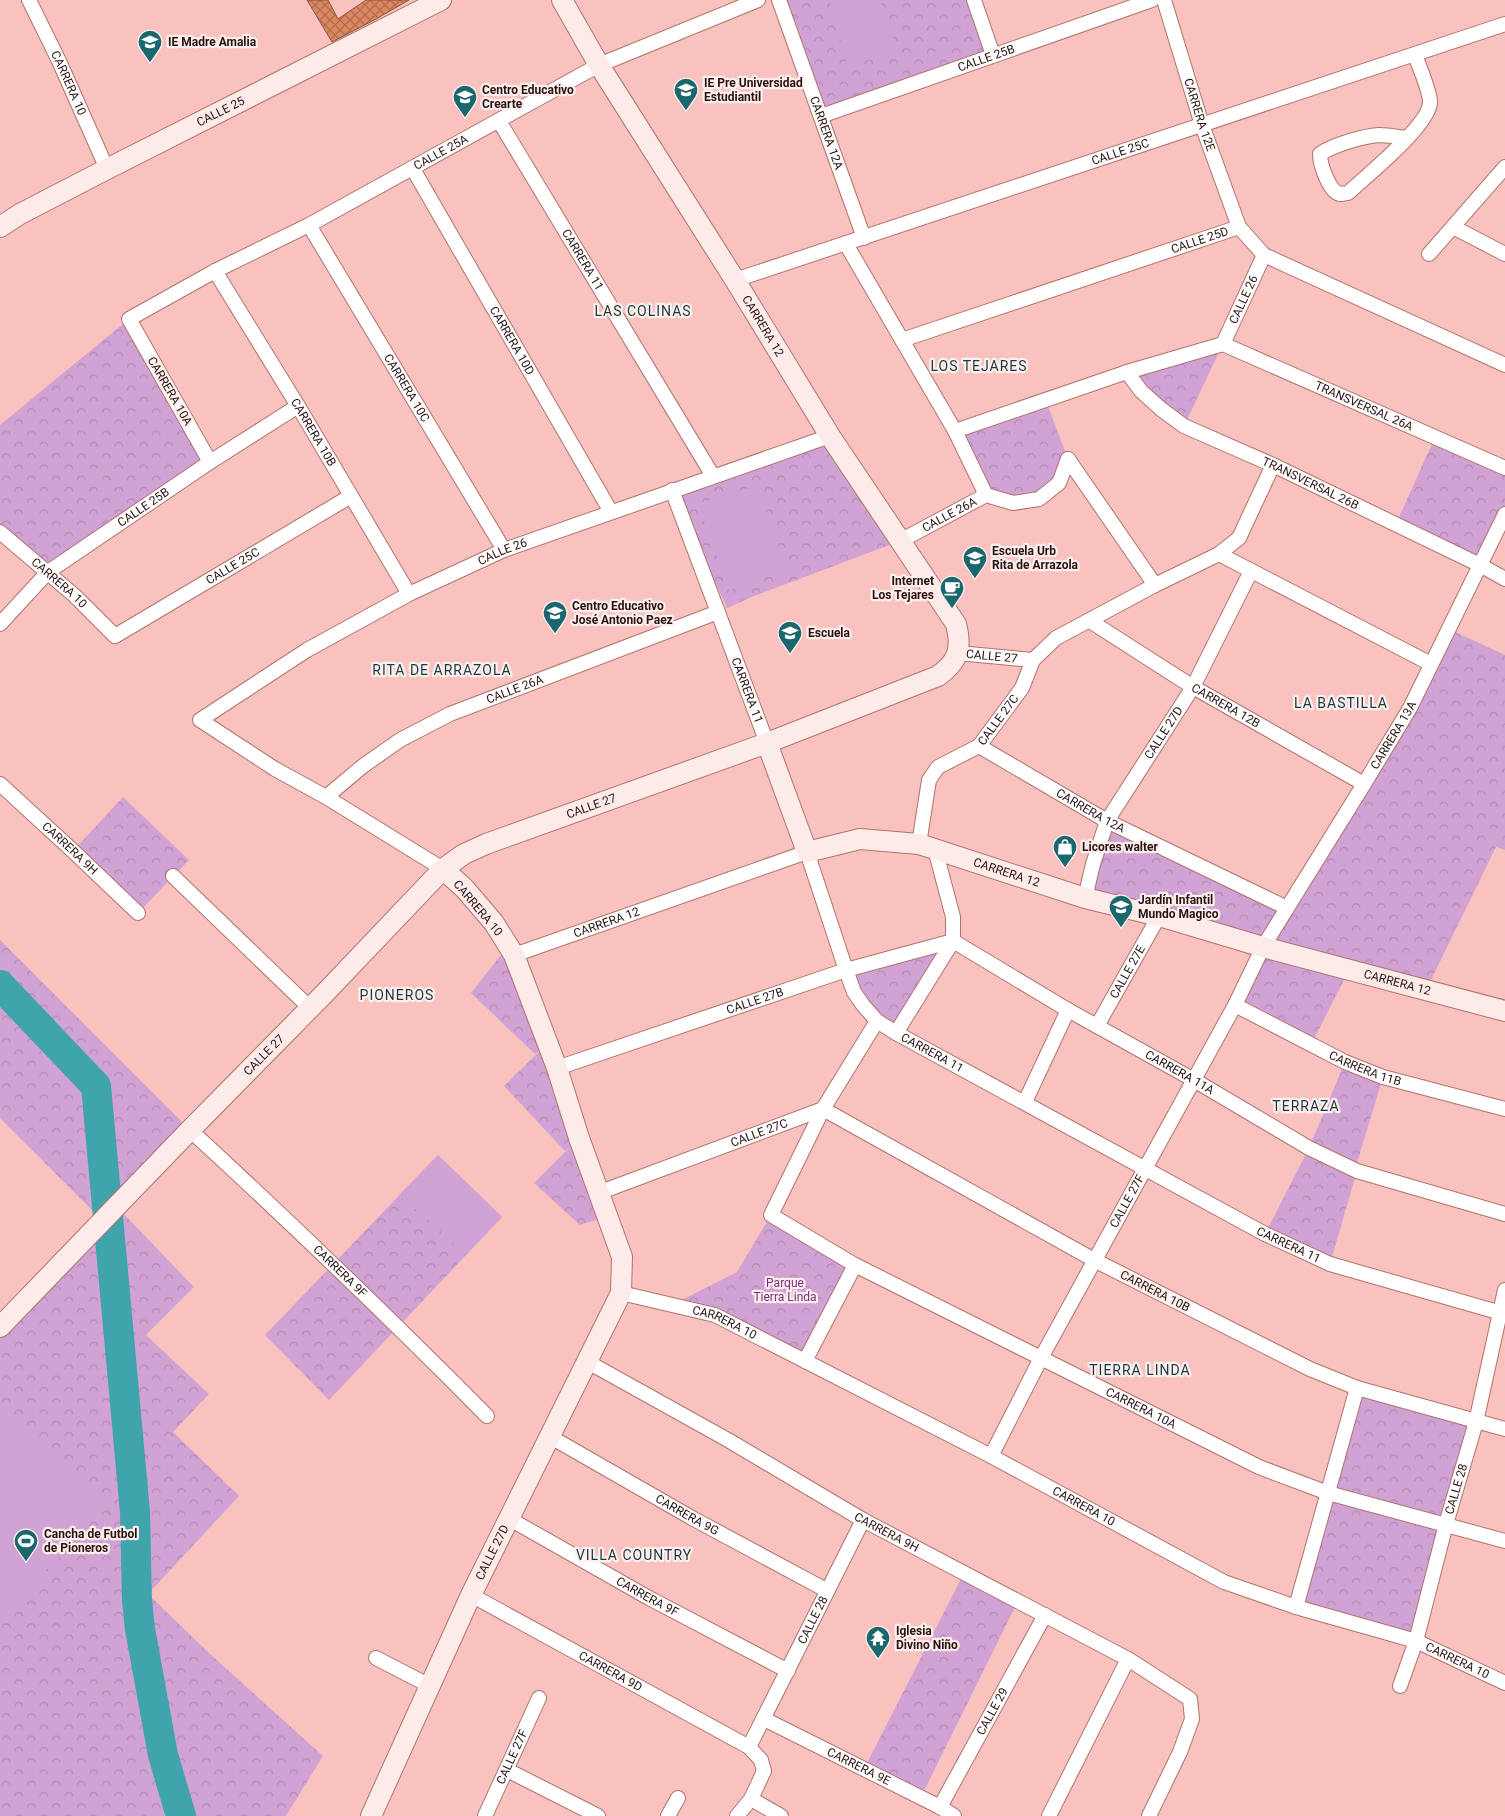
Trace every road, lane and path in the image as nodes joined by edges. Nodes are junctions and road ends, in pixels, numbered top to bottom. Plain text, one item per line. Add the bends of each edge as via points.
1 (29, 0) edge
2 (442, 0) edge
3 (562, 0) edge
4 (758, 0) edge
5 (779, 0) edge
6 (974, 0) edge
7 (1152, 0) edge
8 (1164, 0) edge
9 (1505, 24) edge
10 (993, 55) junction
11 (1414, 55) junction
12 (599, 65) junction
13 (821, 116) junction
14 (499, 121) junction
15 (1202, 124) junction
16 (1407, 138) junction
17 (107, 168) junction
18 (1505, 168) edge
19 (414, 169) junction
20 (309, 226) junction
21 (0, 227) edge
22 (1239, 227) junction
23 (1452, 227) junction
24 (864, 238) junction
25 (846, 244) junction
26 (1429, 254) dead end
27 (1505, 254) edge
28 (1264, 255) junction
29 (215, 271) junction
30 (735, 280) junction
31 (129, 319) joint
32 (902, 340) junction
33 (1223, 344) junction
34 (1505, 365) edge
35 (1127, 372) junction
36 (298, 406) junction
37 (955, 431) junction
38 (830, 436) junction
39 (210, 462) junction
40 (1272, 465) junction
41 (1505, 468) edge
42 (713, 476) junction
43 (672, 490) junction
44 (986, 495) junction
45 (351, 496) junction
46 (611, 512) junction
47 (1505, 514) edge
48 (0, 532) edge
49 (900, 541) junction
50 (504, 550) junction
51 (1219, 554) junction
52 (1480, 565) junction
53 (1251, 571) junction
54 (48, 572) junction
55 (1505, 578) edge
56 (1155, 585) junction
57 (409, 594) junction
58 (718, 612) junction
59 (1090, 621) junction
60 (0, 624) edge
61 (115, 636) joint
62 (958, 653) junction
63 (1033, 660) junction
64 (1431, 664) junction
65 (1193, 687) junction
66 (200, 720) joint
67 (768, 743) junction
68 (980, 746) junction
69 (0, 784) edge
70 (1364, 784) junction
71 (326, 797) junction
72 (1107, 821) junction
73 (927, 846) junction
74 (807, 852) junction
75 (443, 869) junction
76 (173, 876) dead end
77 (1085, 898) junction
78 (1287, 908) junction
79 (138, 913) dead end
80 (1159, 916) junction
81 (953, 941) junction
82 (1263, 947) junction
83 (514, 956) junction
84 (846, 970) junction
85 (1234, 1005) junction
86 (310, 1008) junction
87 (1068, 1010) junction
88 (1505, 1011) edge
89 (877, 1021) junction
90 (1097, 1026) junction
91 (896, 1033) junction
92 (557, 1068) junction
93 (1194, 1080) junction
94 (1024, 1102) junction
95 (823, 1109) junction
96 (1505, 1110) edge
97 (190, 1130) junction
98 (1144, 1168) junction
99 (598, 1193) junction
100 (1505, 1214) edge
101 (1096, 1261) junction
102 (855, 1265) junction
103 (1505, 1290) edge
104 (621, 1293) junction
105 (1502, 1313) edge
106 (0, 1326) edge
107 (1041, 1358) junction
108 (586, 1360) junction
109 (806, 1361) junction
110 (1357, 1388) junction
111 (487, 1416) dead end
112 (1476, 1422) junction
113 (1505, 1429) edge
114 (549, 1436) junction
115 (991, 1456) junction
116 (1328, 1493) junction
117 (508, 1518) junction
118 (862, 1520) junction
119 (1446, 1524) junction
120 (1505, 1541) edge
121 (826, 1590) junction
122 (471, 1595) junction
123 (1296, 1607) junction
124 (1045, 1615) junction
125 (1416, 1641) junction
126 (376, 1658) dead end
127 (1128, 1659) junction
128 (788, 1671) junction
129 (1505, 1683) edge
130 (430, 1686) junction
131 (1400, 1686) dead end
132 (539, 1698) dead end
133 (764, 1719) junction
134 (750, 1747) junction
135 (507, 1770) junction
136 (678, 1798) dead end
137 (751, 1799) junction
138 (940, 1807) junction
139 (371, 1816) edge
140 (485, 1816) edge
141 (598, 1816) edge
142 (668, 1816) edge
143 (737, 1816) edge
144 (780, 1816) edge
145 (954, 1816) edge
146 (1049, 1816) edge
147 (1149, 1816) edge

1 - 17 street, CARRERA 10
2 - 17 street, CALLE 25
3 - 12 street, CARRERA 12
4 - 12 street, CALLE 25A
5 - 13 street, CARRERA 12A
6 - 10 street
7 - 10 street, CALLE 25B
8 - 15 street, CARRERA 12E
9 - 11 street, CALLE 25C
10 - 13 street, CALLE 25B
11 - 15 street, CALLE 25C
11 - 16 street via 1430,100 1421,124
12 - 14 street, CALLE 25A
12 - 30 street, CARRERA 12
13 - 24 street, CARRERA 12A
14 - 19 street, CALLE 25A
14 - 42 street, CARRERA 11
15 - 22 street, CARRERA 12E
15 - 24 street, CALLE 25C
16 - 16 street via 1348,193 1334,191 1320,164 1320,154 1326,150 1367,137
17 - 21 street, CALLE 25
18 - 23 street
19 - 20 street, CALLE 25A
19 - 46 street, CARRERA 10D
20 - 29 street, CALLE 25A
20 - 50 street, CARRERA 10C
22 - 28 street, CALLE 25D
22 - 32 street, CALLE 25D
23 - 26 street
23 - 27 street
24 - 25 street, CALLE 25C
25 - 30 street, CALLE 25C
25 - 32 street
28 - 33 street, CALLE 26
28 - 34 street, CALLE 25D
29 - 31 street, CALLE 25A
29 - 36 street, CARRERA 10B
30 - 38 street, CARRERA 12
31 - 39 street, CARRERA 10A
32 - 37 street
33 - 35 street
33 - 41 street, TRANSVERSAL 26A
35 - 37 street
35 - 40 street, TRANSVERSAL 26B via 1160,409 1184,426
36 - 39 street, CALLE 25B
36 - 45 street, CARRERA 10B
37 - 44 street
38 - 42 street, CALLE 26
38 - 49 street, CARRERA 12
39 - 54 street, CALLE 25B
40 - 51 street, CALLE 27 via 1239,538
40 - 52 street, TRANSVERSAL 26B
42 - 43 street, CALLE 26
43 - 46 street, CALLE 26
43 - 58 street, CARRERA 11
44 - 49 street, CALLE 26A
44 - 56 street, CALLE 26A via 1013,503 1039,499 1059,483 1068,459
45 - 57 street, CARRERA 10B
45 - 61 street, CALLE 25C
46 - 50 street, CALLE 26
47 - 52 street, CARRERA 13A
48 - 54 street, CARRERA 10
49 - 62 street, CARRERA 12 via 956,624
50 - 57 street, CALLE 26
51 - 53 street
51 - 56 street, CALLE 27
52 - 55 street, TRANSVERSAL 26B
52 - 64 street, CARRERA 13A
53 - 64 street
53 - 65 street, CALLE 27D
54 - 60 street, CALLE 25B
54 - 61 street, CARRERA 10
56 - 59 street, CALLE 27
57 - 66 street, CALLE 26 via 307,650
58 - 67 street, CARRERA 11
58 - 71 street, CALLE 26A via 450,714 400,740
59 - 63 street, CALLE 27 via 1056,638
59 - 65 street, CARRERA 12B
62 - 63 street, CALLE 27
62 - 67 street, CALLE 27 via 950,667 938,676
63 - 68 street, CALLE 27C via 1022,688
64 - 70 street, CARRERA 13A via 1410,708
65 - 70 street, CARRERA 12B
65 - 72 street, CALLE 27D
66 - 71 street, CARRERA 10 via 275,769
67 - 74 street, CARRERA 11
67 - 75 street, CALLE 27 via 486,844
68 - 72 street, CARRERA 12A
68 - 73 street, CALLE 27C via 938,767 929,780
69 - 79 street, CARRERA 9H
70 - 78 street, CARRERA 13A
71 - 75 street, CARRERA 10
72 - 77 street, CALLE 27D
72 - 78 street, CARRERA 12A
73 - 74 street, CARRERA 12 via 860,839
73 - 77 street, CARRERA 12
73 - 81 street via 953,917
74 - 83 street, CARRERA 12
74 - 84 street, CARRERA 11
75 - 83 street, CARRERA 10 via 494,923
75 - 86 street, CALLE 27
76 - 86 street
77 - 80 street, CARRERA 12
78 - 82 street, CARRERA 13A
80 - 82 street, CARRERA 12
80 - 90 street, CALLE 27E
81 - 84 street, CALLE 27B
81 - 87 street, CARRERA 11A
81 - 91 street
82 - 85 street, CALLE 27F
82 - 88 street, CARRERA 12
83 - 92 street, CARRERA 10
84 - 89 street, CARRERA 11 via 854,992
84 - 92 street, CALLE 27B
85 - 93 street, CALLE 27F
85 - 96 street, CARRERA 11B via 1319,1049 1383,1077
86 - 97 street, CALLE 27
87 - 90 street, CARRERA 11A
87 - 94 street
89 - 91 street, CARRERA 11
89 - 95 street
90 - 93 street, CARRERA 11A
91 - 94 street, CARRERA 11
92 - 99 street, CARRERA 10
93 - 98 street, CALLE 27F
93 - 100 street, CARRERA 11A via 1309,1148 1357,1171
94 - 98 street, CARRERA 11
95 - 99 street, CALLE 27C
95 - 101 street, CARRERA 10B
95 - 102 street, CARRERA 10A via 771,1215
97 - 106 street, CALLE 27
97 - 111 street, CARRERA 9F via 274,1206
98 - 101 street, CALLE 27F
98 - 105 street, CARRERA 11 via 1265,1234 1330,1264
99 - 104 street, CARRERA 10 via 622,1257
101 - 107 street, CALLE 27F
101 - 110 street, CARRERA 10B via 1310,1369
102 - 107 street, CARRERA 10A
102 - 109 street
103 - 105 street, CALLE 28
104 - 108 street, CALLE 27D
104 - 109 street, CARRERA 10 via 715,1315
105 - 112 street, CALLE 28
107 - 115 street, CALLE 27F
107 - 116 street, CARRERA 10A via 1259,1468
108 - 114 street, CALLE 27D
108 - 118 street, CARRERA 9H
109 - 115 street, CARRERA 10
110 - 112 street, CARRERA 10B
110 - 116 street
112 - 113 street, CARRERA 10B
112 - 119 street, CALLE 28
114 - 117 street, CALLE 27D
114 - 121 street, CARRERA 9G
115 - 123 street, CARRERA 10 via 1224,1582
116 - 119 street, CARRERA 10A
116 - 123 street
117 - 122 street, CALLE 27D
117 - 128 street, CARRERA 9F
118 - 121 street, CALLE 28
118 - 124 street, CARRERA 9H
119 - 120 street, CARRERA 10A
119 - 125 street, CALLE 28
121 - 128 street, CALLE 28
122 - 130 street, CALLE 27D
122 - 134 street, CARRERA 9D
123 - 125 street, CARRERA 10
124 - 127 street, CARRERA 9H
124 - 138 street, CALLE 29
125 - 129 street, CARRERA 10
125 - 131 street, CALLE 28
126 - 130 street
127 - 146 street
127 - 147 street, CARRERA 9H via 1190,1699 1192,1719
128 - 133 street, CALLE 28
130 - 139 street, CALLE 27D
132 - 135 street, CALLE 27F
133 - 134 street, CALLE 28
133 - 138 street, CARRERA 9E
134 - 137 street via 762,1760 764,1770
135 - 140 street, CALLE 27F
135 - 141 street
136 - 142 street
137 - 143 street
137 - 144 street
138 - 145 street, CARRERA 9E

